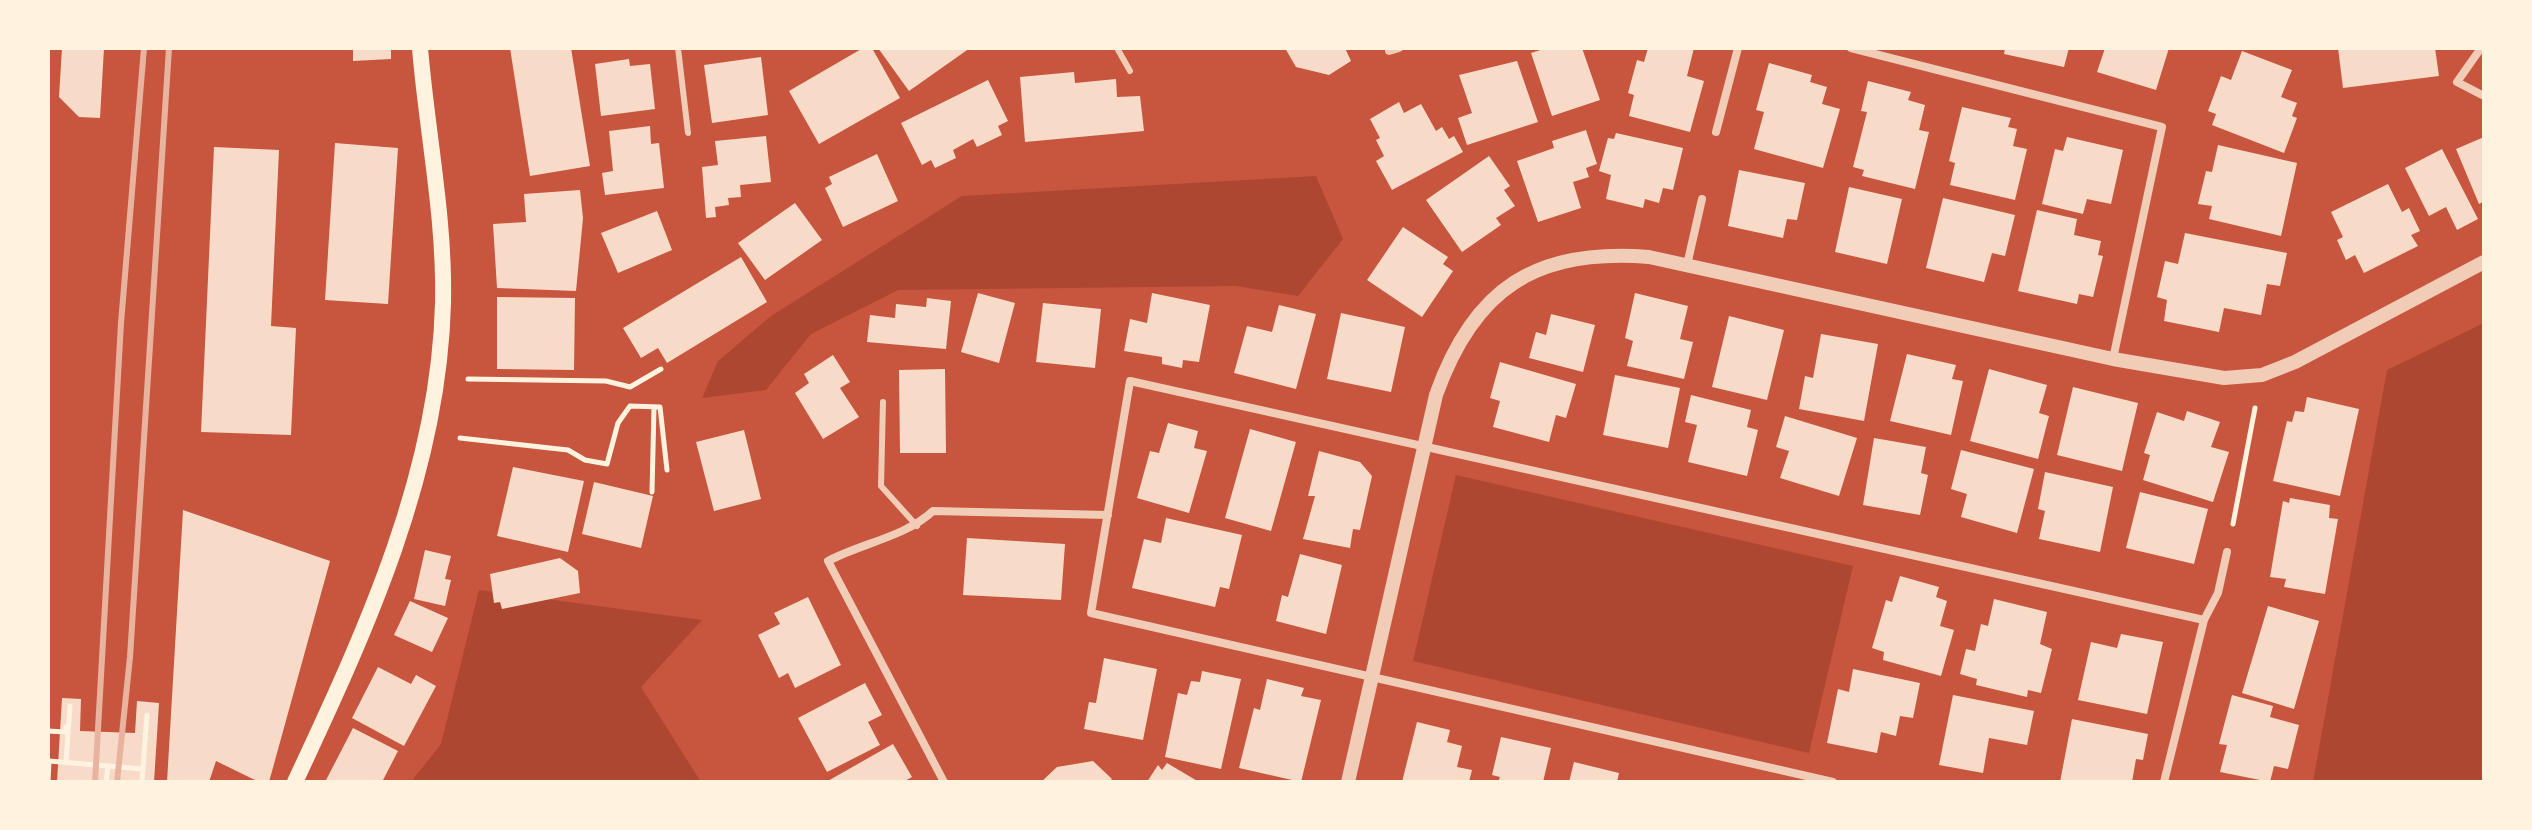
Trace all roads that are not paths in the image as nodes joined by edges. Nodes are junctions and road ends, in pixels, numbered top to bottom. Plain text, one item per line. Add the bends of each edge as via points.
1 (420, 48) edge
2 (678, 48) edge
3 (1117, 48) edge
4 (1399, 48) edge
5 (1738, 48) edge
6 (1851, 48) edge
7 (2481, 48) edge
8 (1389, 51) dead end
9 (1130, 71) dead end
10 (2484, 96) edge
11 (1716, 132) dead end
12 (688, 133) dead end
13 (1702, 199) dead end
14 (2484, 262) edge
15 (1687, 265) junction
16 (2113, 359) junction
17 (883, 402) dead end
18 (1424, 448) junction
19 (1108, 515) junction
20 (917, 526) junction
21 (2227, 552) road end
22 (2204, 620) junction
23 (1372, 678) junction
24 (295, 782) edge
25 (944, 782) edge
26 (1348, 782) edge
27 (1833, 782) edge
28 (2164, 782) edge

1 - 24 main road via 442,233 443,305 427,436 405,522 359,644
2 - 12 lane
3 - 9 lane
4 - 8 street
5 - 11 street
6 - 16 street via 2162,127
7 - 10 street via 2457,82
13 - 15 street
14 - 16 street via 2262,375 2194,375
15 - 16 street
15 - 18 street via 1603,253 1556,262 1514,282 1478,313 1452,352
17 - 20 lane via 881,486
18 - 19 street via 1130,381
18 - 22 street
18 - 23 street
19 - 20 street via 933,511
19 - 23 street via 1091,613
20 - 25 street via 828,561
21 - 22 street via 2218,593
22 - 28 street
23 - 26 street
23 - 27 street

